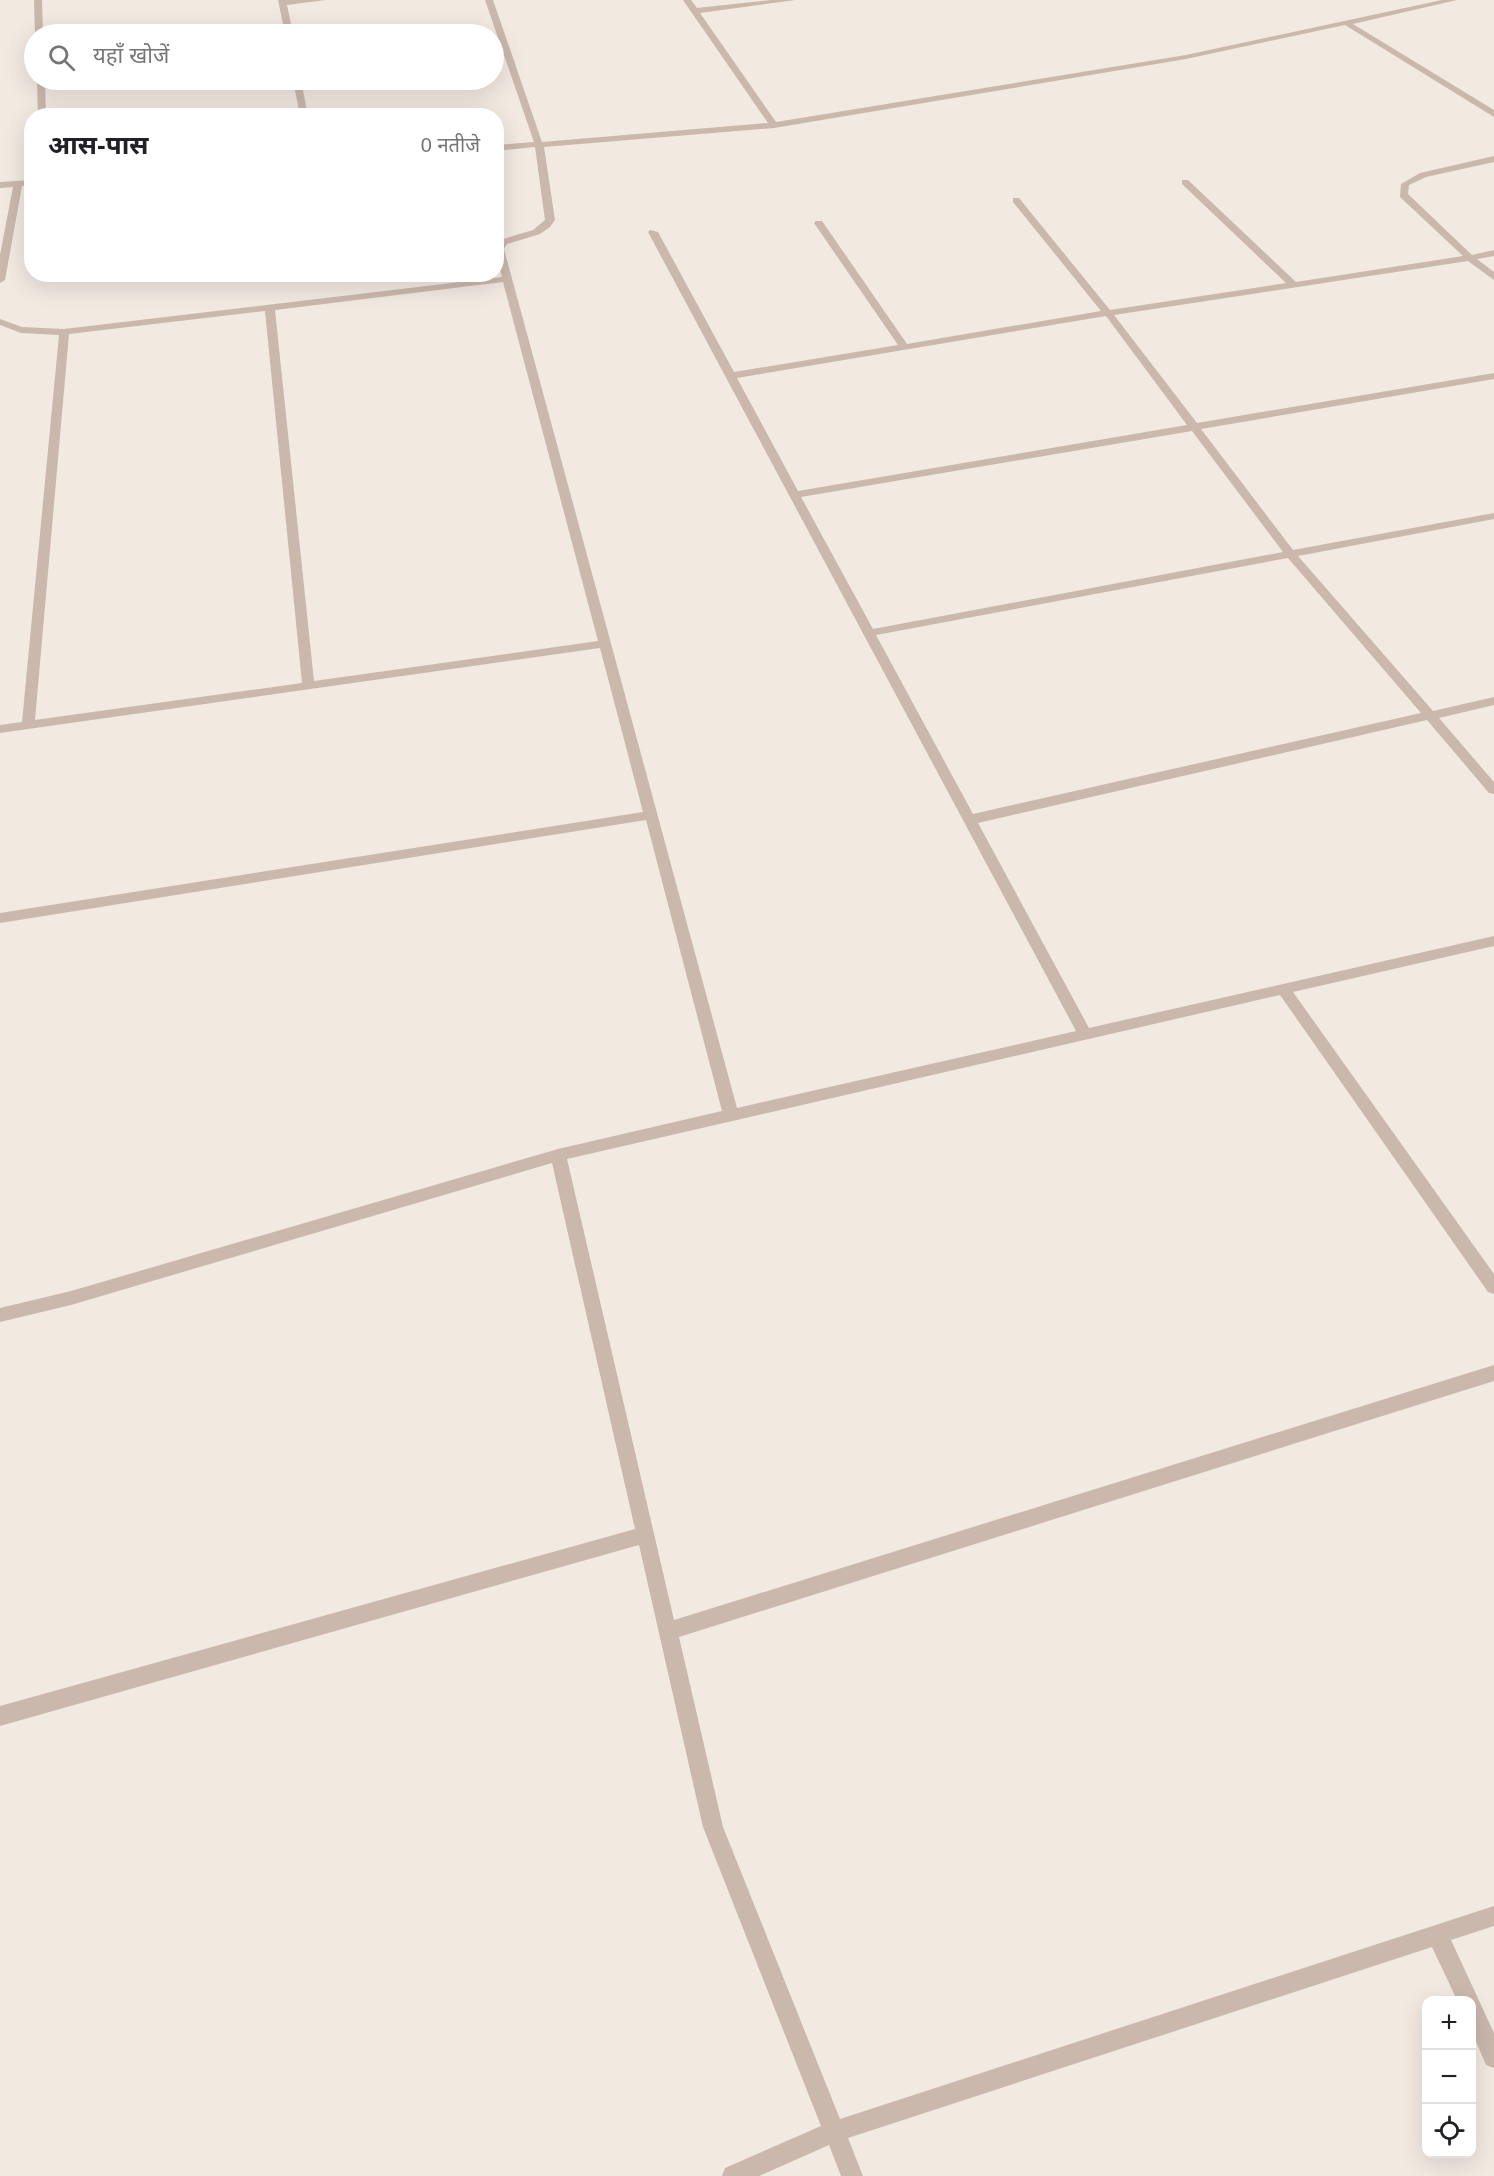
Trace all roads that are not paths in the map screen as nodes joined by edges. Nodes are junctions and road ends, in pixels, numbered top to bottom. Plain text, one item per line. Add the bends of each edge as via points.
1 (38, 0) edge
2 (322, 0) edge
3 (489, 0) edge
4 (687, 0) edge
5 (791, 0) edge
6 (1453, 0) edge
7 (283, 2) edge
8 (694, 11) junction
9 (1347, 23) junction
10 (39, 24) edge
11 (287, 24) edge
12 (497, 24) edge
13 (504, 44) edge
14 (41, 90) edge
15 (299, 90) edge
16 (42, 108) edge
17 (302, 108) edge
18 (1494, 114) edge
19 (774, 125) junction
20 (539, 145) junction
21 (504, 147) edge
22 (1494, 159) edge
23 (1185, 182) dead end
24 (18, 183) junction
25 (24, 183) edge
26 (0, 185) edge
27 (1016, 200) dead end
28 (819, 223) dead end
29 (653, 232) dead end
30 (504, 242) edge
31 (1494, 253) edge
32 (1470, 258) junction
33 (504, 268) edge
34 (1494, 277) edge
35 (504, 279) edge
36 (507, 279) junction
37 (0, 280) edge
38 (483, 282) edge
39 (1293, 284) junction
40 (270, 309) junction
41 (1108, 313) junction
42 (0, 322) edge
43 (64, 332) junction
44 (904, 347) junction
45 (730, 376) junction
46 (1494, 376) edge
47 (1194, 426) junction
48 (795, 495) junction
49 (1494, 516) edge
50 (1291, 555) junction
51 (869, 633) junction
52 (604, 644) junction
53 (308, 685) junction
54 (1494, 701) edge
55 (1429, 715) junction
56 (28, 725) junction
57 (0, 729) edge
58 (1494, 790) edge
59 (651, 815) junction
60 (969, 820) junction
61 (0, 918) edge
62 (1494, 941) edge
63 (1283, 989) junction
64 (1085, 1034) junction
65 (731, 1115) junction
66 (558, 1155) junction
67 (1494, 1287) edge
68 (0, 1315) edge
69 (1494, 1373) edge
70 (645, 1535) junction
71 (668, 1631) junction
72 (0, 1716) edge
73 (1494, 1916) edge
74 (1438, 1936) junction
75 (1466, 1996) edge
76 (1476, 2018) edge
77 (1494, 2057) edge
78 (836, 2131) junction
79 (733, 2176) edge
80 (852, 2176) edge

1 - 10 street
2 - 7 street
3 - 12 street
4 - 8 street
5 - 8 street
6 - 9 street
7 - 11 street
8 - 19 street
9 - 18 street
9 - 19 street via 1186,57
13 - 20 street
14 - 16 street
15 - 17 street
19 - 20 street
20 - 21 street
20 - 30 street via 550,220 547,227 537,232
22 - 32 street via 1423,175 1405,184 1403,195
23 - 39 street
24 - 25 street
24 - 26 street
24 - 37 street
27 - 41 street
28 - 44 street
29 - 45 street
31 - 32 street
32 - 34 street
32 - 39 street
33 - 36 street
35 - 36 street
36 - 52 street
38 - 40 street
39 - 41 street
40 - 43 street
40 - 53 street
41 - 44 street
41 - 47 street
42 - 43 street via 21,330
43 - 56 street
44 - 45 street
45 - 48 street
46 - 47 street
47 - 48 street
47 - 50 street
48 - 51 street
49 - 50 street
50 - 51 street
50 - 55 street
51 - 60 street
52 - 53 street
52 - 59 street
53 - 56 street
54 - 55 street
55 - 58 street
55 - 60 street
56 - 57 street
59 - 61 street
59 - 65 street
60 - 64 street
62 - 63 street
63 - 64 street
63 - 67 street
64 - 65 street
65 - 66 street
66 - 68 street via 71,1298
66 - 70 street
69 - 71 street
70 - 71 street
70 - 72 street
71 - 78 street via 713,1827
73 - 74 street
74 - 75 street
74 - 78 street
76 - 77 street
78 - 79 street
78 - 80 street

